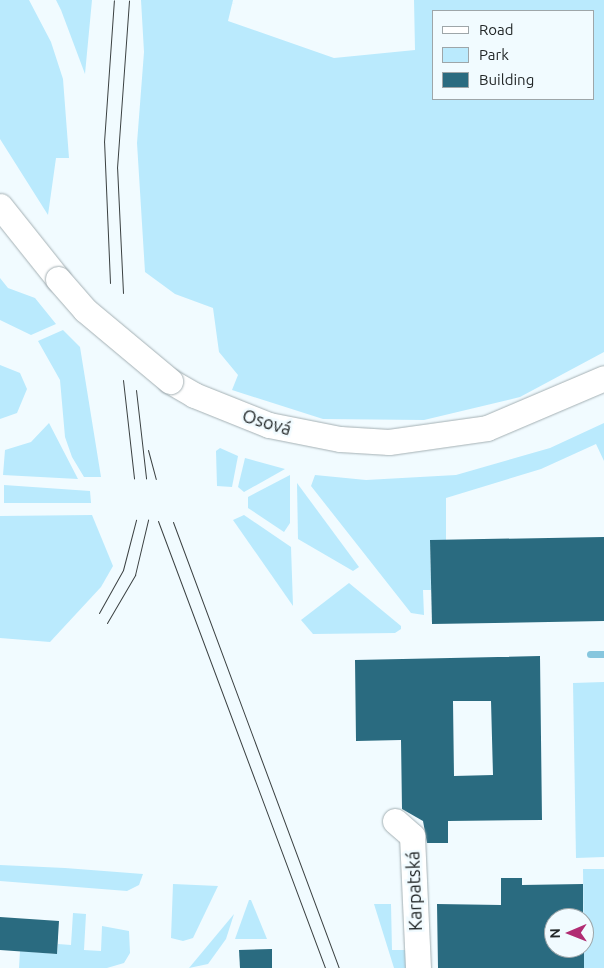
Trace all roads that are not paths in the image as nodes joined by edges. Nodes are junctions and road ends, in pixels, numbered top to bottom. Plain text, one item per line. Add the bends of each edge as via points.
1 (0, 206) edge
2 (604, 378) edge
3 (395, 822) dead end
4 (418, 968) edge

1 - 2 street, Osová, bridge via 85,310 170,380 194,396 269,424 340,439 389,442 487,428
3 - 4 street, Karpatská via 412,836

